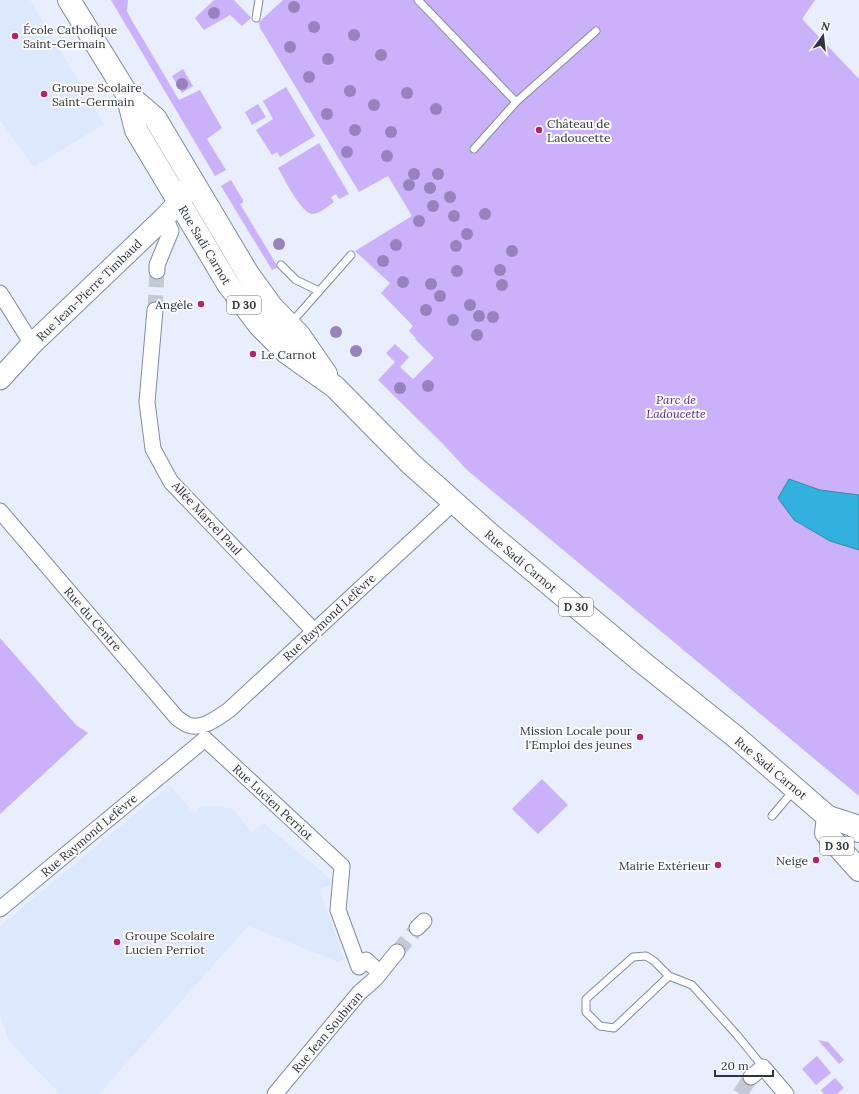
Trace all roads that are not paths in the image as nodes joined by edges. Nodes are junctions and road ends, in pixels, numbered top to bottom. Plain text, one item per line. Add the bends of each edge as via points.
1 (69, 0) edge
2 (259, 0) edge
3 (418, 0) edge
4 (256, 18) dead end
5 (596, 31) dead end
6 (126, 94) junction
7 (516, 102) junction
8 (474, 149) dead end
9 (192, 181) junction
10 (172, 209) junction
11 (351, 255) dead end
12 (281, 266) dead end
13 (157, 271) tunnel mouth
14 (319, 291) junction
15 (0, 293) edge
16 (155, 310) tunnel mouth
17 (289, 324) junction
18 (32, 344) junction
19 (0, 379) edge
20 (334, 387) junction
21 (453, 503) junction
22 (0, 511) edge
23 (314, 631) junction
24 (198, 730) junction
25 (796, 788) junction
26 (772, 816) dead end
27 (828, 817) junction
28 (859, 830) edge
29 (859, 870) edge
30 (0, 909) edge
31 (397, 952) tunnel mouth
32 (378, 976) junction
33 (669, 976) junction
34 (763, 1068) junction
35 (751, 1077) tunnel mouth
36 (275, 1094) edge
37 (786, 1094) edge

1 - 6 main road, Rue Sadi Carnot / D 30
2 - 4 lane
3 - 7 lane
5 - 7 lane
6 - 9 main road, Rue Sadi Carnot / D 30 via 155,118
6 - 10 main road, Rue Sadi Carnot / D 30 via 136,130
7 - 8 lane
9 - 10 main road, Rue Jean-Pierre Timbaud
9 - 17 main road, Rue Sadi Carnot via 248,274 272,307
10 - 13 street via 170,231
10 - 18 main road, Rue Jean-Pierre Timbaud
10 - 20 main road, Rue Sadi Carnot / D 30 via 260,326 286,352
11 - 14 lane
12 - 14 lane via 296,280
14 - 17 lane
15 - 18 street
16 - 23 street, Allée Marcel Paul via 147,402 153,449 171,482
17 - 20 main road, Rue Sadi Carnot
18 - 19 main road, Rue Jean-Pierre Timbaud
20 - 21 main road, Rue Sadi Carnot / D 30
21 - 23 street, Rue Raymond Lefèvre
21 - 25 main road, Rue Sadi Carnot / D 30
22 - 24 street, Rue du Centre via 177,718
23 - 24 street, Rue Raymond Lefèvre via 229,710
24 - 30 street, Rue Raymond Lefèvre
24 - 32 street, Rue Lucien Perriot via 342,866 338,910 359,967 366,960
25 - 26 lane
25 - 27 main road, Rue Sadi Carnot / D 30
27 - 28 main road, Rue Sadi Carnot / D 30 via 853,825
27 - 29 main road, D 30 via 826,833
31 - 32 street, Rue Jean Soubiran
32 - 36 street, Rue Jean Soubiran via 359,993
33 - 33 lane via 646,956 633,957 586,999 586,1012 600,1026 614,1028
33 - 34 lane via 692,985
34 - 35 street
34 - 37 street

